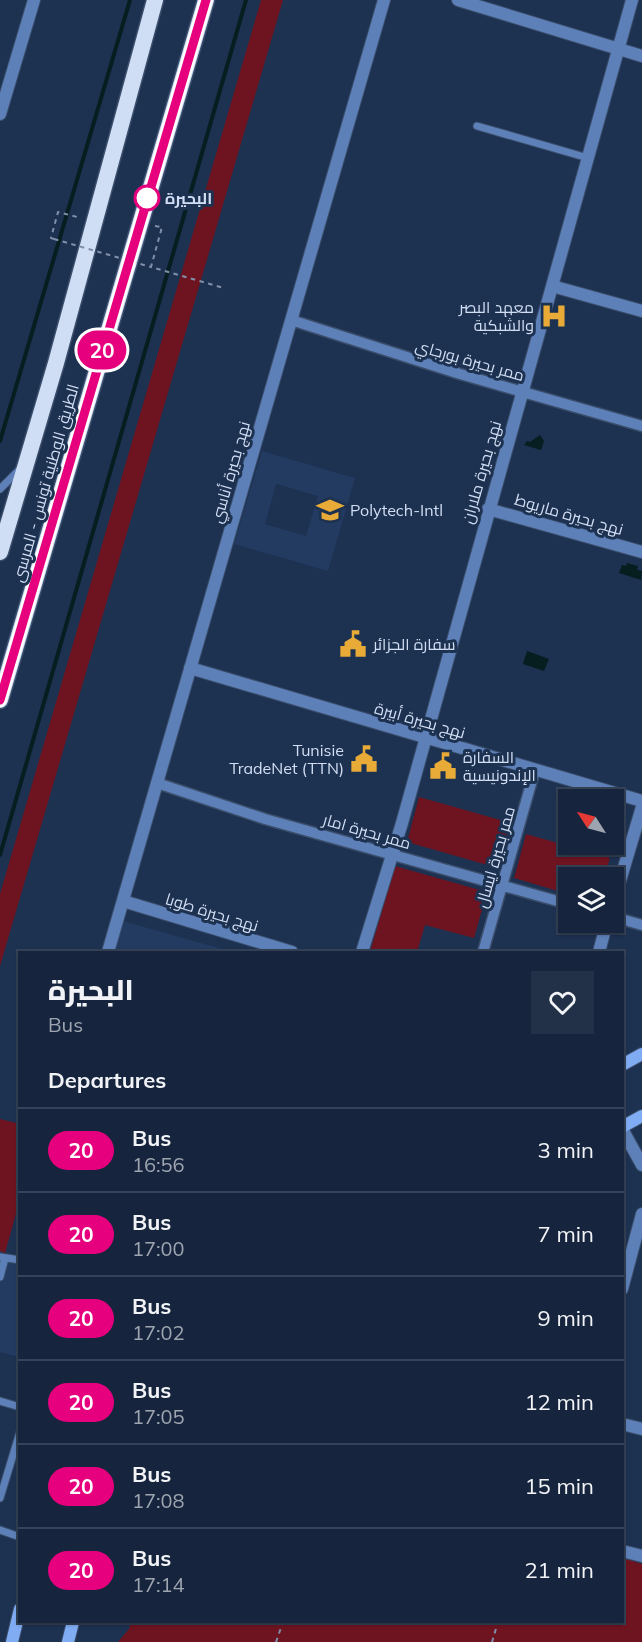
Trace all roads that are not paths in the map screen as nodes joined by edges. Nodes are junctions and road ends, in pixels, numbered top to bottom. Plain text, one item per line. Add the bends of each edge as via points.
1 (33, 0) edge
2 (155, 0) edge
3 (206, 0) edge
4 (384, 0) edge
5 (458, 0) edge
6 (632, 0) edge
7 (619, 49) junction
8 (642, 56) edge
9 (0, 114) edge
10 (477, 126) dead end
11 (588, 158) junction
12 (552, 286) junction
13 (642, 311) edge
14 (291, 320) junction
15 (521, 390) junction
16 (642, 426) edge
17 (27, 462) junction
18 (0, 489) edge
19 (488, 509) junction
20 (0, 552) edge
21 (642, 552) edge
22 (190, 668) junction
23 (0, 700) edge
24 (424, 737) junction
25 (535, 770) junction
26 (157, 783) junction
27 (642, 801) edge
28 (642, 807) edge
29 (391, 854) junction
30 (624, 867) edge
31 (502, 886) junction
32 (558, 901) edge
33 (123, 902) junction
34 (624, 920) edge
35 (642, 925) edge
36 (604, 933) edge
37 (108, 951) edge
38 (289, 951) edge
39 (362, 951) edge
40 (483, 951) edge
41 (599, 951) edge
42 (642, 1054) edge
43 (624, 1064) edge
44 (642, 1116) edge
45 (624, 1127) edge
46 (624, 1132) edge
47 (642, 1165) edge
48 (642, 1214) edge
49 (3, 1257) edge
50 (18, 1260) edge
51 (0, 1277) edge
52 (624, 1282) edge
53 (0, 1401) edge
54 (18, 1406) edge
55 (624, 1424) edge
56 (642, 1429) edge
57 (18, 1439) edge
58 (0, 1498) edge
59 (0, 1530) edge
60 (18, 1536) edge
61 (624, 1552) edge
62 (642, 1556) edge
63 (18, 1617) edge
64 (73, 1623) edge
65 (12, 1642) edge
66 (68, 1642) edge

1 - 9 street
2 - 17 highway, الطريق الوطنية تونس - المرسى
3 - 23 highway, الطريق الوطنية تونس - المرسى
4 - 14 street, نهج بحيرة أناسي
5 - 7 street
6 - 7 street, نهج بحيرة ملاران
7 - 8 street
7 - 11 street, نهج بحيرة ملاران
10 - 11 lane
11 - 12 street, نهج بحيرة ملاران
12 - 13 street
12 - 15 street, نهج بحيرة ملاران
14 - 15 street, ممر بحيرة بورجاي
14 - 22 street, نهج بحيرة أناسي
15 - 16 street, ممر بحيرة بورجاي
15 - 19 street, نهج بحيرة ملاران
17 - 18 lane
17 - 20 highway, الطريق الوطنية تونس - المرسى
19 - 21 street, نهج بحيرة ماريوط
19 - 24 street, نهج بحيرة ملاران
22 - 24 street, نهج بحيرة أبيرة
22 - 26 street, نهج بحيرة أناسي
24 - 25 street, نهج بحيرة أبيرة
24 - 29 street, نهج بحيرة ملاران
25 - 27 street, نهج بحيرة أبيرة
25 - 31 street, ممر بحيرة ايسال
26 - 29 street, ممر بحيرة امار via 265,819
26 - 33 street, نهج بحيرة أناسي
28 - 30 street
29 - 31 street, ممر بحيرة امار
29 - 39 street, نهج بحيرة ملاران
31 - 32 street, ممر بحيرة امار
31 - 40 street, ممر بحيرة ايسال
33 - 37 street, نهج بحيرة أناسي
33 - 38 street, نهج بحيرة طوبا
34 - 35 street
36 - 41 street
42 - 43 main road
44 - 45 main road
46 - 47 street
48 - 52 street
49 - 50 lane
49 - 51 lane
53 - 54 lane
55 - 56 street
57 - 58 lane
59 - 60 lane
61 - 62 street
63 - 65 main road
64 - 66 main road

